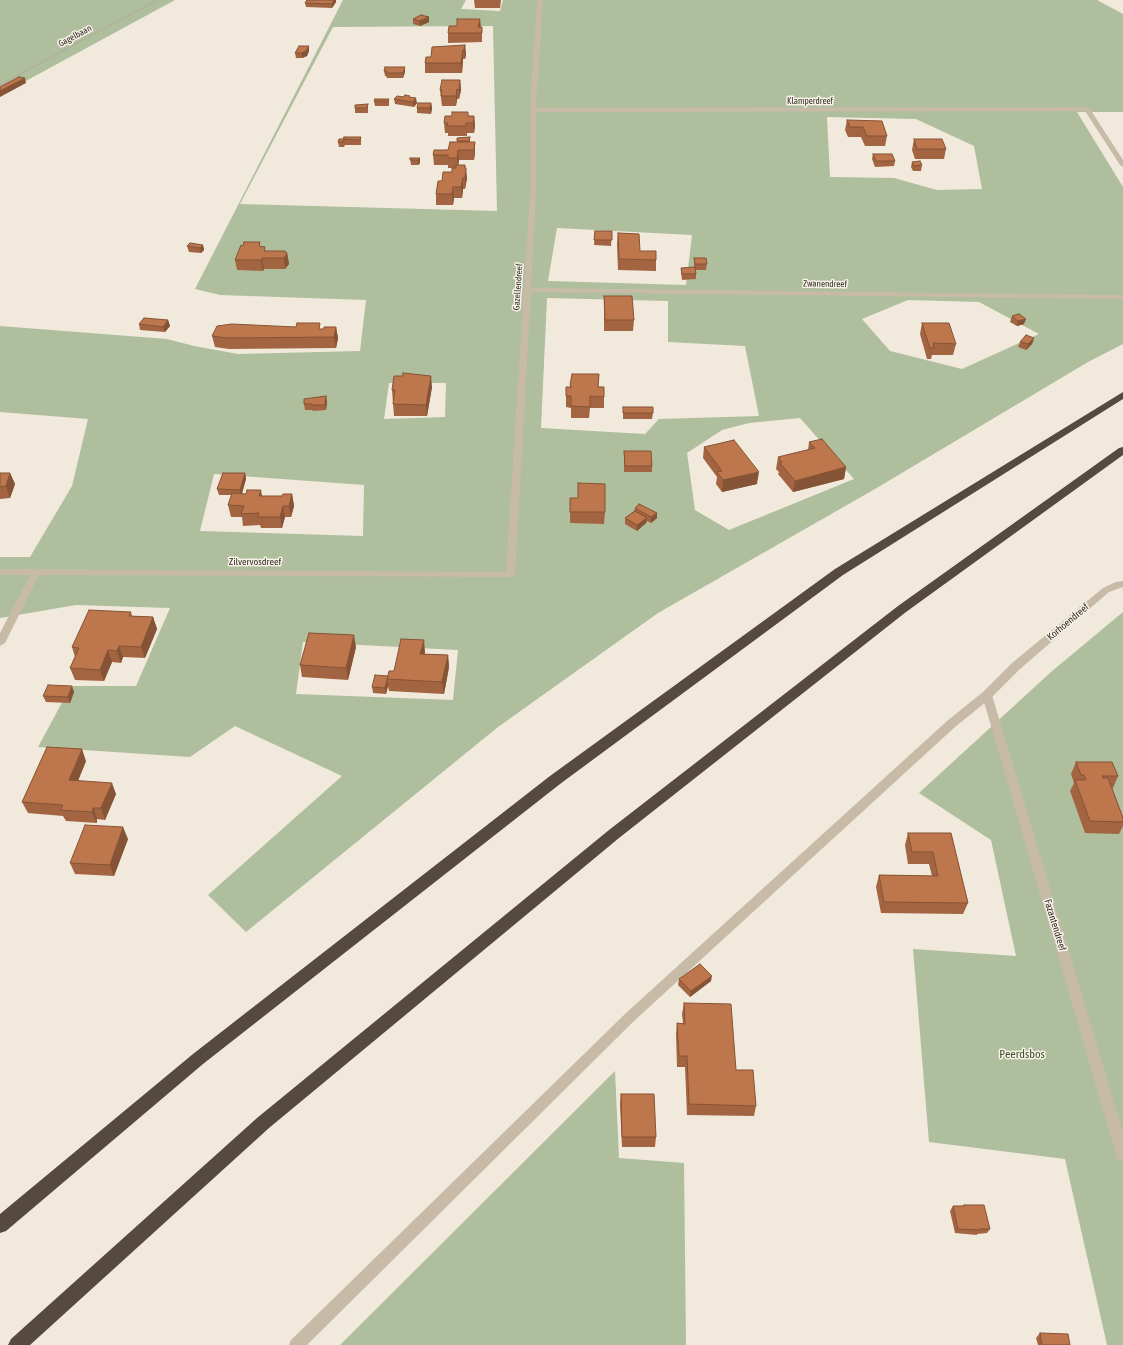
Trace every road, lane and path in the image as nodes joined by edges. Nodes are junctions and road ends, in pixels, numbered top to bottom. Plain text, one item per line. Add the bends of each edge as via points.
1 (157, 0) edge
2 (540, 0) edge
3 (0, 85) edge
4 (533, 110) junction
5 (1123, 165) edge
6 (526, 290) junction
7 (1123, 297) edge
8 (1123, 396) edge
9 (1123, 450) edge
10 (0, 572) edge
11 (36, 572) junction
12 (510, 575) joint
13 (1123, 584) edge
14 (0, 643) edge
15 (987, 695) junction
16 (1123, 1155) edge
17 (0, 1225) edge
18 (17, 1345) edge
19 (296, 1345) edge

1 - 3 path, Gagelbaan
2 - 4 street, Gazellendreef
4 - 5 street, Klamperdreef via 1087,109
4 - 6 street, Gazellendreef via 533,193
6 - 7 street, Zwanendreef
6 - 12 street, Gazellendreef
8 - 17 highway via 839,572 555,780 198,1059
9 - 18 highway via 902,608 614,834 262,1123
10 - 11 street, Zilvervosdreef
11 - 12 street, Zilvervosdreef
11 - 14 street
13 - 15 street, Korhoendreef via 1106,590 1016,666
15 - 16 street, Fazantendreef
15 - 19 street, Korhoendreef via 951,724 630,1017

